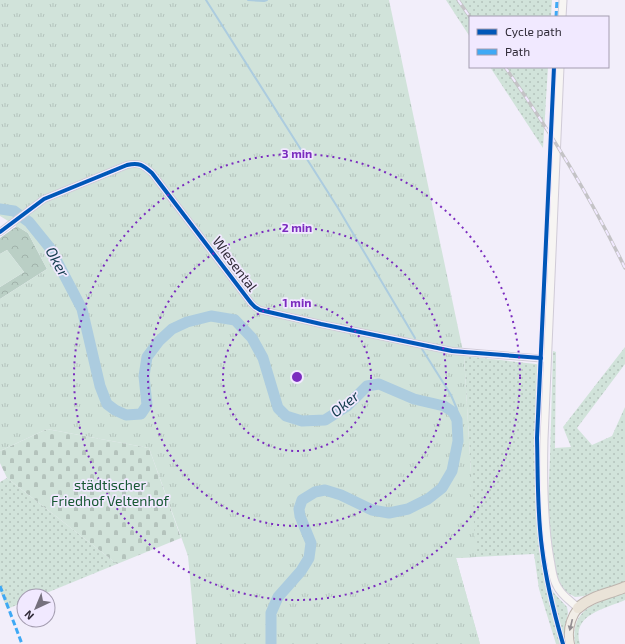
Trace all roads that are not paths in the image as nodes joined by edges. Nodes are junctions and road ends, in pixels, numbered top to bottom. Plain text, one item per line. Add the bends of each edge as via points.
1 (563, 0) edge
2 (562, 16) edge
3 (560, 68) edge
4 (0, 232) edge
5 (547, 359) junction
6 (625, 588) edge
7 (578, 608) junction
8 (570, 644) edge

1 - 2 main road
3 - 5 main road
4 - 5 street, Wiesental via 52,195 127,165 140,164 152,173 251,303 260,310 452,351
5 - 7 main road via 544,474 548,545 555,584
6 - 7 highway via 590,599
7 -> 8 main road via 570,626

